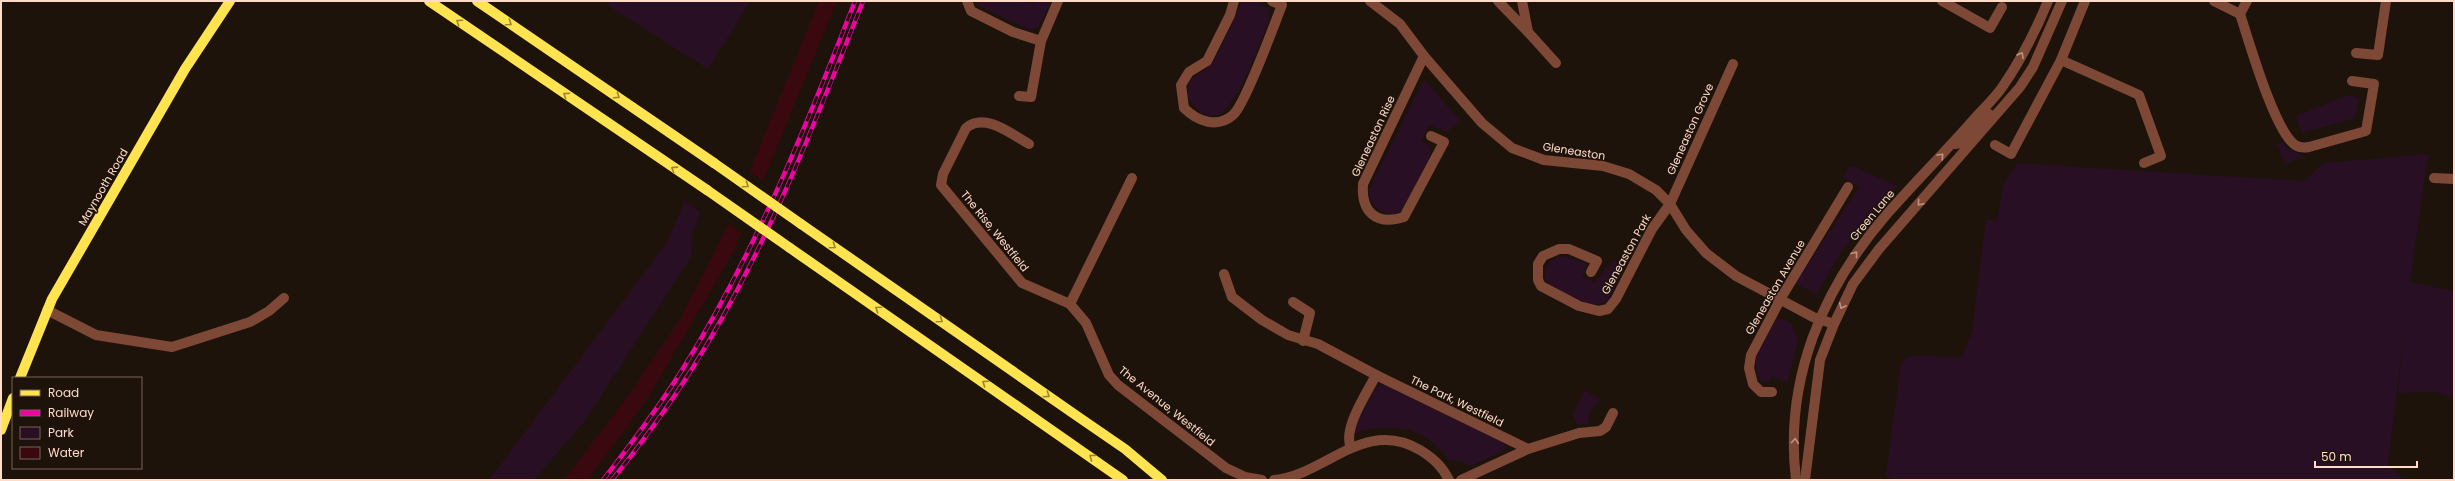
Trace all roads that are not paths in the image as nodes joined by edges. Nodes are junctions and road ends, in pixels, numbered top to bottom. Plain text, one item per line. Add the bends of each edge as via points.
1 (230, 1) edge
2 (429, 1) edge
3 (477, 1) edge
4 (967, 1) edge
5 (1058, 1) edge
6 (1234, 1) edge
7 (1272, 1) edge
8 (1370, 1) edge
9 (1498, 1) edge
10 (1522, 1) edge
11 (1942, 1) edge
12 (2048, 1) edge
13 (2062, 1) edge
14 (2085, 1) edge
15 (2214, 1) edge
16 (2247, 1) edge
17 (2386, 1) edge
18 (2002, 7) dead end
19 (2240, 14) junction
20 (1528, 32) junction
21 (1041, 41) junction
22 (2356, 53) dead end
23 (1424, 56) junction
24 (2062, 60) junction
25 (1556, 63) dead end
26 (1733, 64) dead end
27 (2352, 81) dead end
28 (2020, 87) junction
29 (1019, 96) dead end
30 (1431, 136) dead end
31 (1029, 144) dead end
32 (1952, 145) junction
33 (1995, 145) dead end
34 (2144, 163) dead end
35 (1132, 178) dead end
36 (2434, 178) dead end
37 (2454, 179) edge
38 (1848, 188) dead end
39 (1670, 204) junction
40 (1879, 250) junction
41 (1591, 272) dead end
42 (1224, 274) dead end
43 (284, 298) dead end
44 (1781, 298) junction
45 (1293, 302) dead end
46 (1070, 304) junction
47 (47, 310) junction
48 (1818, 319) junction
49 (1834, 324) junction
50 (1304, 341) junction
51 (1376, 375) junction
52 (20, 377) edge
53 (1772, 392) dead end
54 (12, 401) edge
55 (1613, 413) dead end
56 (1, 430) edge
57 (1351, 448) junction
58 (1528, 449) junction
59 (1290, 479) edge
60 (1123, 480) edge
61 (1162, 480) edge
62 (1262, 480) edge
63 (1274, 480) edge
64 (1449, 480) edge
65 (1461, 480) edge
66 (1796, 480) edge
67 (1805, 480) edge

1 - 47 main road, Maynooth Road via 185,69
60 -> 2 main road, bridge via 707,190
3 -> 61 main road, bridge via 1125,449
4 - 21 street via 971,11 1013,32
5 - 21 street
6 - 7 street via 1230,15 1207,61 1189,72 1181,85 1184,108 1204,122 1218,122 1233,115 1242,100 1282,5
8 - 23 street, Gleneaston via 1400,24
9 - 20 street
10 - 20 street
11 - 18 street via 1990,28
32 -> 12 street, Green Lane via 2003,87 2037,28
13 - 28 street via 2033,67
14 - 24 street
15 - 19 street
16 - 19 street
17 - 22 street via 2378,55
19 - 27 street via 2277,116 2287,137 2294,144 2301,148 2309,147 2366,130 2374,84
20 - 25 street
21 - 29 street via 1031,97
23 - 30 street, Gleneaston Rise via 1363,184 1362,198 1370,213 1378,219 1393,221 1404,217 1444,142
23 - 39 street, Gleneaston via 1482,122 1512,148 1544,160 1603,166 1629,174 1656,190
24 - 33 street via 2011,154
24 - 34 street via 2139,95 2161,156
26 - 39 street, Gleneaston Grove
28 - 32 street via 1993,110 1962,143
28 -> 40 street
31 - 46 street, The Rise, Westfield via 986,121 972,123 966,128 943,174 941,185 1022,283
48 -> 32 street, Green Lane via 1852,258 1887,215
35 - 46 street
36 - 37 street
38 - 44 street, Gleneaston Avenue
39 - 41 street, Gleneaston Park via 1652,229 1616,299 1608,309 1599,311 1578,306 1541,286 1538,280 1538,264 1543,256 1559,249 1569,249 1597,261
39 - 44 street, Gleneaston via 1686,230 1706,253 1736,276
40 - 48 street via 1852,272 1832,306
40 -> 49 street via 1853,284
42 - 50 street, The Park, Westfield via 1232,297 1262,320
43 - 47 street via 250,322 172,347 96,335
44 - 48 street, Gleneaston
44 - 53 street, Gleneaston Avenue via 1751,356 1749,368 1753,384 1761,392
45 - 50 street via 1310,313
46 - 62 street, The Avenue, Westfield via 1086,323 1109,375 1118,385 1226,468 1245,478
47 - 52 main road, Maynooth Road
48 - 49 street, Gleneaston
66 -> 48 street, Green Lane via 1793,457 1799,384
49 - 67 street via 1820,360
50 - 51 street, The Park, Westfield via 1318,344
51 - 57 street via 1351,425 1348,438
51 - 58 street, The Park, Westfield
54 - 56 main road
55 - 58 street via 1606,427 1600,431 1579,433
57 - 59 street
57 - 64 street via 1378,440 1406,443 1441,466
58 - 65 street
59 - 63 street

